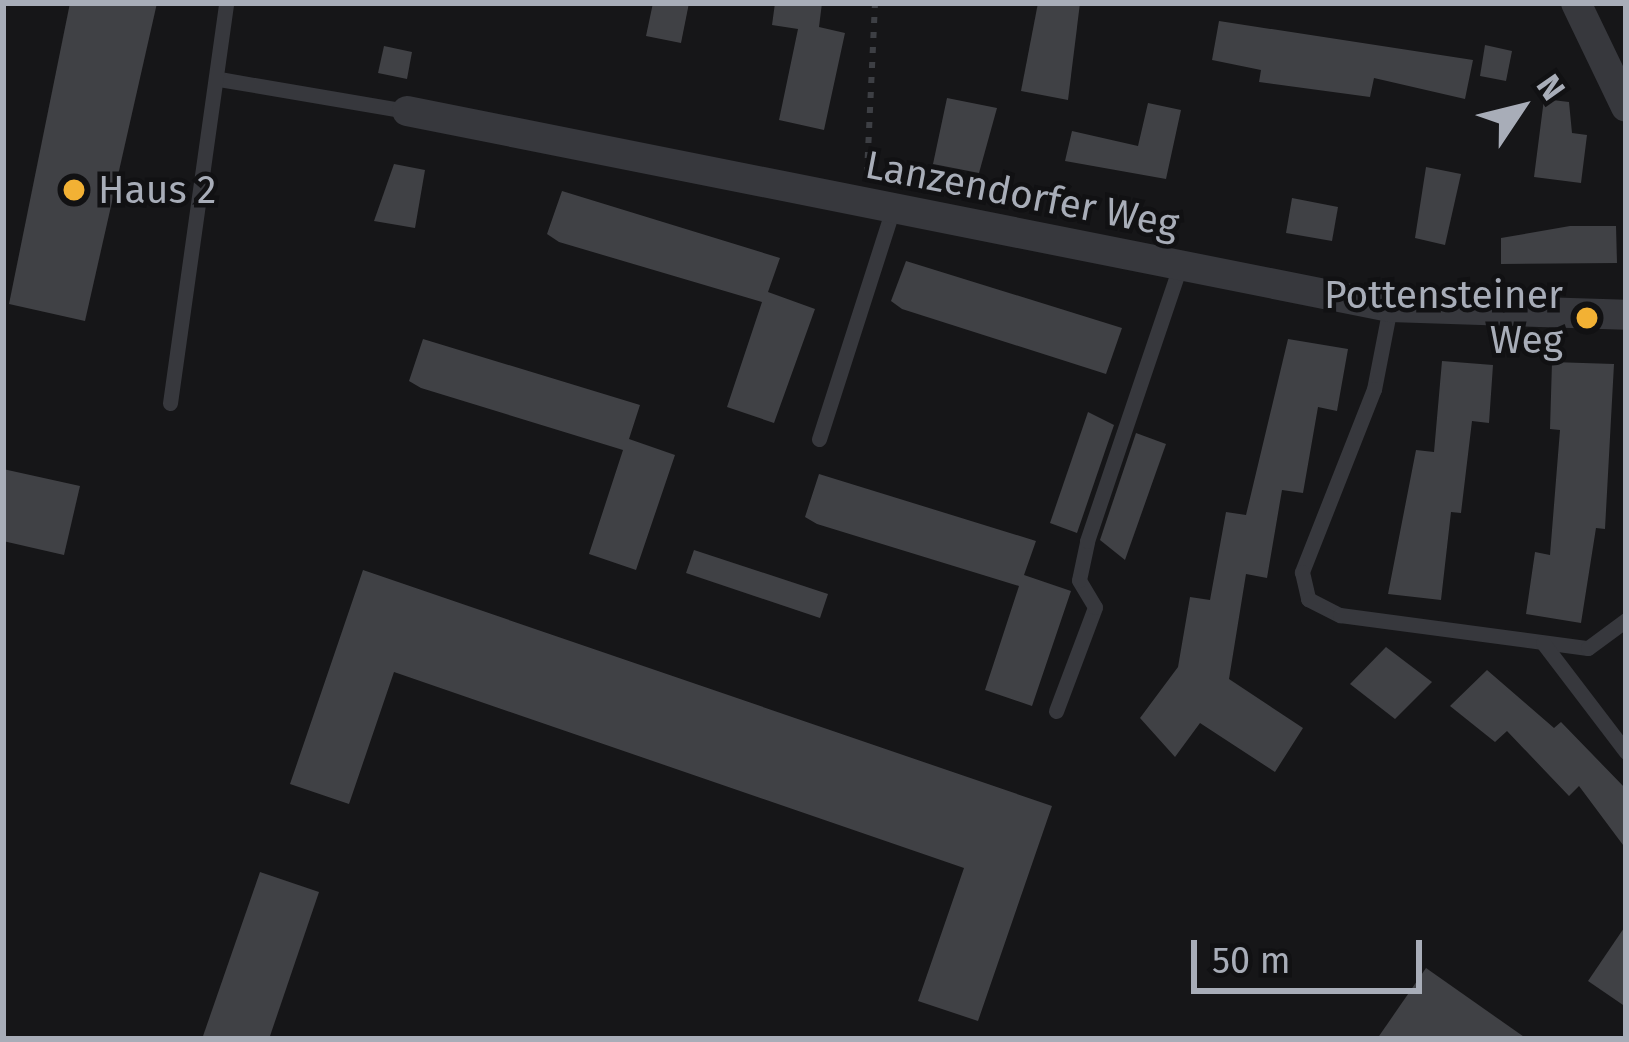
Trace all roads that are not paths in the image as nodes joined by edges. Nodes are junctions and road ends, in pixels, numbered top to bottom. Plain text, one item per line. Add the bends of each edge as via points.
1 (226, 3) edge
2 (1576, 3) edge
3 (219, 79) junction
4 (1626, 107) edge
5 (407, 111) joint
6 (877, 206) junction
7 (1180, 266) junction
8 (1390, 307) junction
9 (1626, 315) edge
10 (170, 404) dead end
11 (819, 439) dead end
12 (1626, 620) edge
13 (1543, 643) junction
14 (1056, 711) dead end
15 (1626, 752) edge

1 - 3 lane
2 - 4 street
3 - 5 lane
3 - 10 lane
5 - 6 street, Lanzendorfer Weg
6 - 7 street, Lanzendorfer Weg
6 - 11 lane
7 - 8 street, Lanzendorfer Weg
7 - 14 lane via 1087,541 1079,580 1095,607
8 - 9 street, Lanzendorfer Weg
8 - 13 lane via 1374,388 1302,572 1308,598 1340,615
12 - 13 lane via 1588,648
13 - 15 lane

